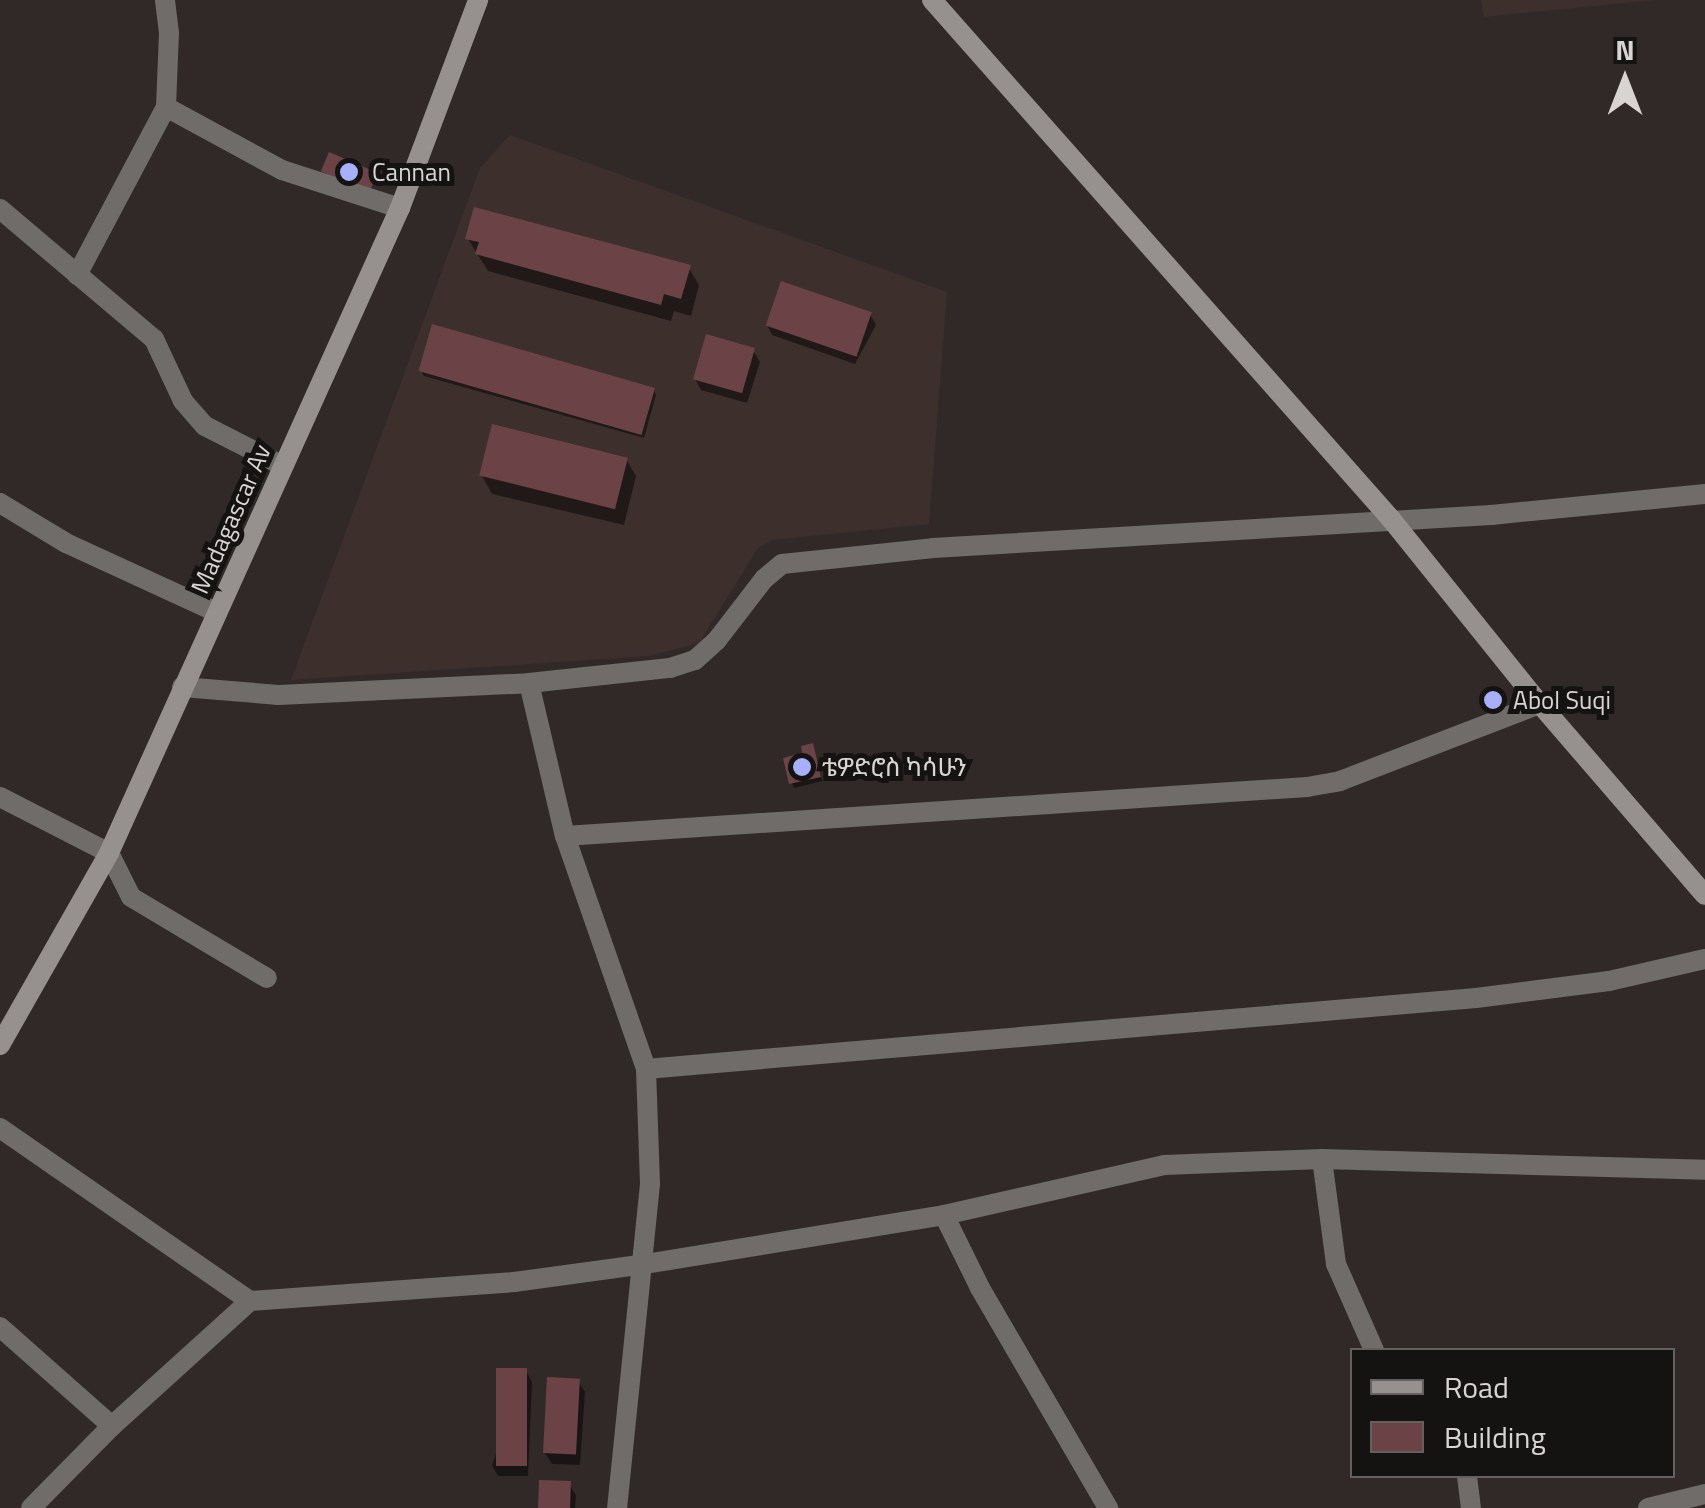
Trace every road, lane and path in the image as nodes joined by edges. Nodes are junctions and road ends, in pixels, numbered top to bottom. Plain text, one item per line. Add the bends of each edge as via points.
1 (165, 0) edge
2 (478, 0) edge
3 (932, 0) edge
4 (166, 107) junction
5 (400, 208) junction
6 (0, 209) edge
7 (77, 275) junction
8 (283, 466) junction
9 (1705, 494) edge
10 (0, 503) edge
11 (1391, 518) junction
12 (216, 612) junction
13 (528, 683) junction
14 (182, 687) junction
15 (1540, 704) junction
16 (0, 797) edge
17 (565, 836) junction
18 (109, 853) junction
19 (1705, 894) edge
20 (1705, 959) edge
21 (268, 978) dead end
22 (0, 1045) edge
23 (646, 1069) junction
24 (0, 1128) edge
25 (1322, 1159) junction
26 (1705, 1170) edge
27 (944, 1215) junction
28 (645, 1264) junction
29 (250, 1301) junction
30 (0, 1327) edge
31 (1373, 1348) edge
32 (112, 1426) junction
33 (1467, 1478) edge
34 (1705, 1494) edge
35 (31, 1508) edge
36 (618, 1508) edge
37 (1108, 1508) edge
38 (1471, 1508) edge
39 (1648, 1508) edge

1 - 4 street
2 - 5 main road, Madagascar Av
3 - 11 main road
4 - 5 street via 282,170
4 - 7 street
5 - 8 main road, Madagascar Av
6 - 7 street
7 - 8 street via 154,339 183,401 206,426
8 - 12 main road, Madagascar Av
9 - 11 street via 1491,516
10 - 12 street via 66,543
11 - 13 street via 782,564 694,660
11 - 15 main road
12 - 14 main road, Madagascar Av
13 - 14 street via 280,695
13 - 17 street
14 - 18 main road, Madagascar Av
15 - 17 street via 1340,781 1307,787
15 - 19 main road
16 - 18 street
17 - 23 street
18 - 21 street via 131,896
18 - 22 main road, Madagascar Av
20 - 23 street via 1609,981 1476,998
23 - 28 street
24 - 29 street
25 - 26 street
25 - 27 street via 1164,1164
25 - 31 street via 1336,1264
27 - 28 street
27 - 37 street
28 - 29 street via 514,1282
28 - 36 street
29 - 32 street
30 - 32 street
32 - 35 street
33 - 38 street
34 - 39 street

